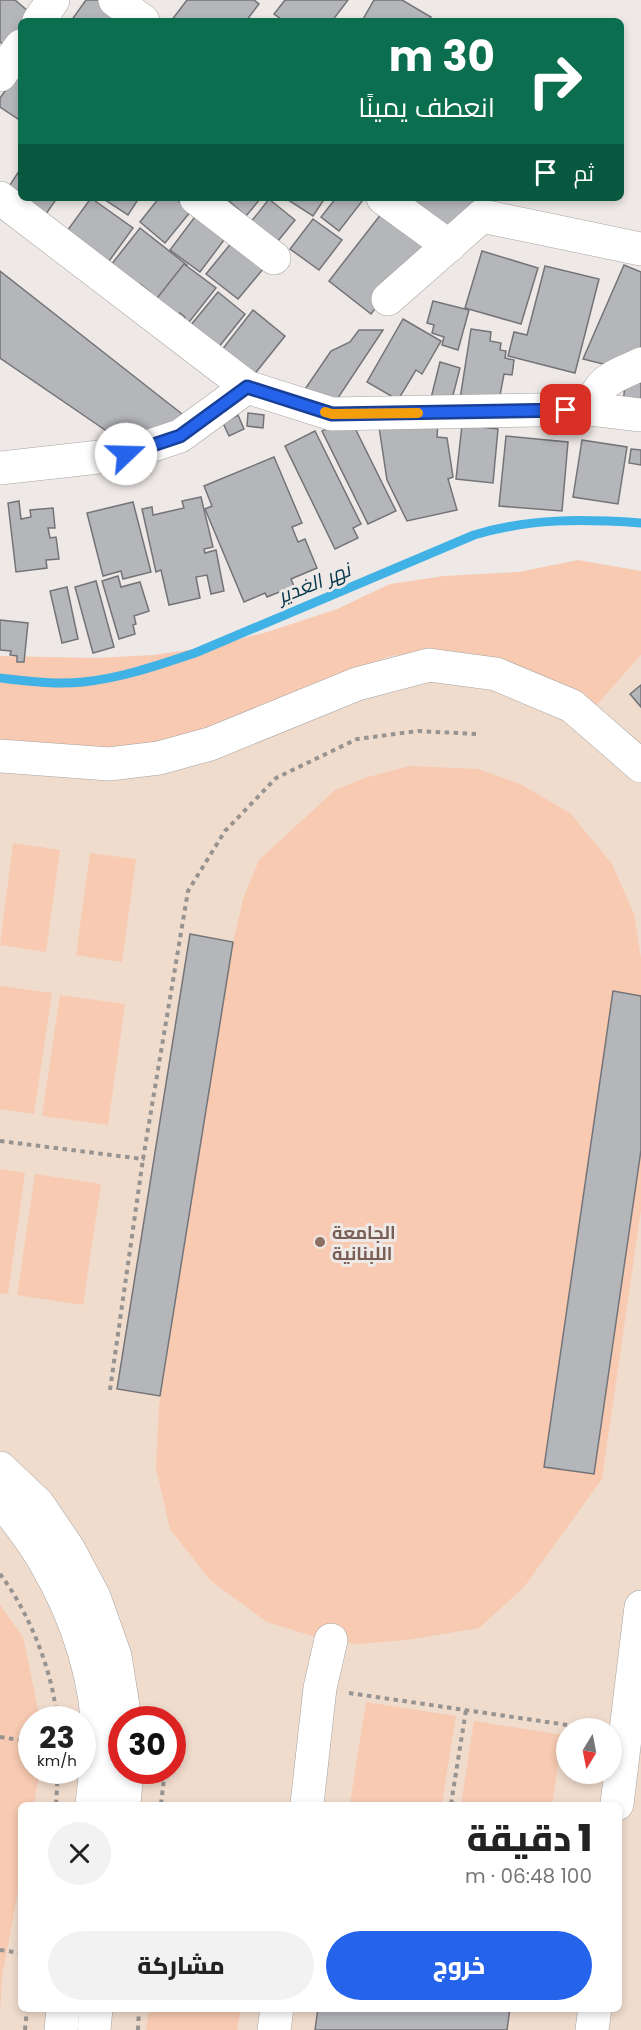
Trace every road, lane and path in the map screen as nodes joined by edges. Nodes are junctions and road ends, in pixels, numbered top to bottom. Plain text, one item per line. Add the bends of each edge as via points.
1 (53, 0) edge
2 (115, 0) edge
3 (41, 18) edge
4 (139, 18) edge
5 (0, 198) edge
6 (200, 201) edge
7 (387, 201) edge
8 (448, 246) junction
9 (641, 249) edge
10 (274, 258) dead end
11 (388, 298) dead end
12 (641, 364) edge
13 (247, 387) junction
14 (590, 409) junction
15 (641, 416) edge
16 (0, 468) edge
17 (476, 734) dead end
18 (0, 756) edge
19 (641, 766) edge
20 (0, 1140) edge
21 (143, 1159) junction
22 (110, 1390) dead end
23 (0, 1468) edge
24 (0, 1499) edge
25 (0, 1574) edge
26 (641, 1607) edge
27 (331, 1640) dead end
28 (320, 1688) junction
29 (56, 1706) edge
30 (123, 1706) edge
31 (466, 1710) junction
32 (556, 1723) edge
33 (0, 1737) edge
34 (18, 1740) edge
35 (57, 1784) edge
36 (126, 1784) edge
37 (163, 1784) edge
38 (56, 1802) edge
39 (92, 1802) edge
40 (124, 1802) edge
41 (161, 1802) edge
42 (307, 1802) edge
43 (451, 1802) edge
44 (617, 1802) edge
45 (0, 1950) edge
46 (18, 1953) edge
47 (27, 2012) edge
48 (63, 2012) edge
49 (96, 2012) edge
50 (139, 2012) edge
51 (276, 2012) edge
52 (594, 2012) edge
53 (25, 2030) edge
54 (61, 2030) edge
55 (94, 2030) edge
56 (138, 2030) edge
57 (274, 2030) edge
58 (592, 2030) edge

1 - 3 street
2 - 4 street
5 - 13 street
6 - 10 street
7 - 8 street
8 - 9 street via 483,216
8 - 11 street
12 - 14 street via 604,382
13 - 14 street via 332,414
13 - 16 street via 180,436 126,454
14 - 15 street
17 - 21 path via 418,731 357,739 276,778 225,831 188,891
18 - 19 street via 109,764 159,758 210,744 357,684 429,666 496,674 572,706
20 - 21 path
21 - 22 path
23 - 30 street via 38,1504 94,1597 115,1656
24 - 39 street via 45,1562 68,1607 87,1663 98,1745
25 - 29 path via 37,1640
26 - 44 street
27 - 28 street
28 - 31 path
28 - 42 street
31 - 32 path
31 - 43 path
33 - 34 path
35 - 38 path
36 - 40 street
37 - 41 path
45 - 46 path
47 - 53 path
48 - 54 street
49 - 55 street
50 - 56 path
51 - 57 street
52 - 58 street

